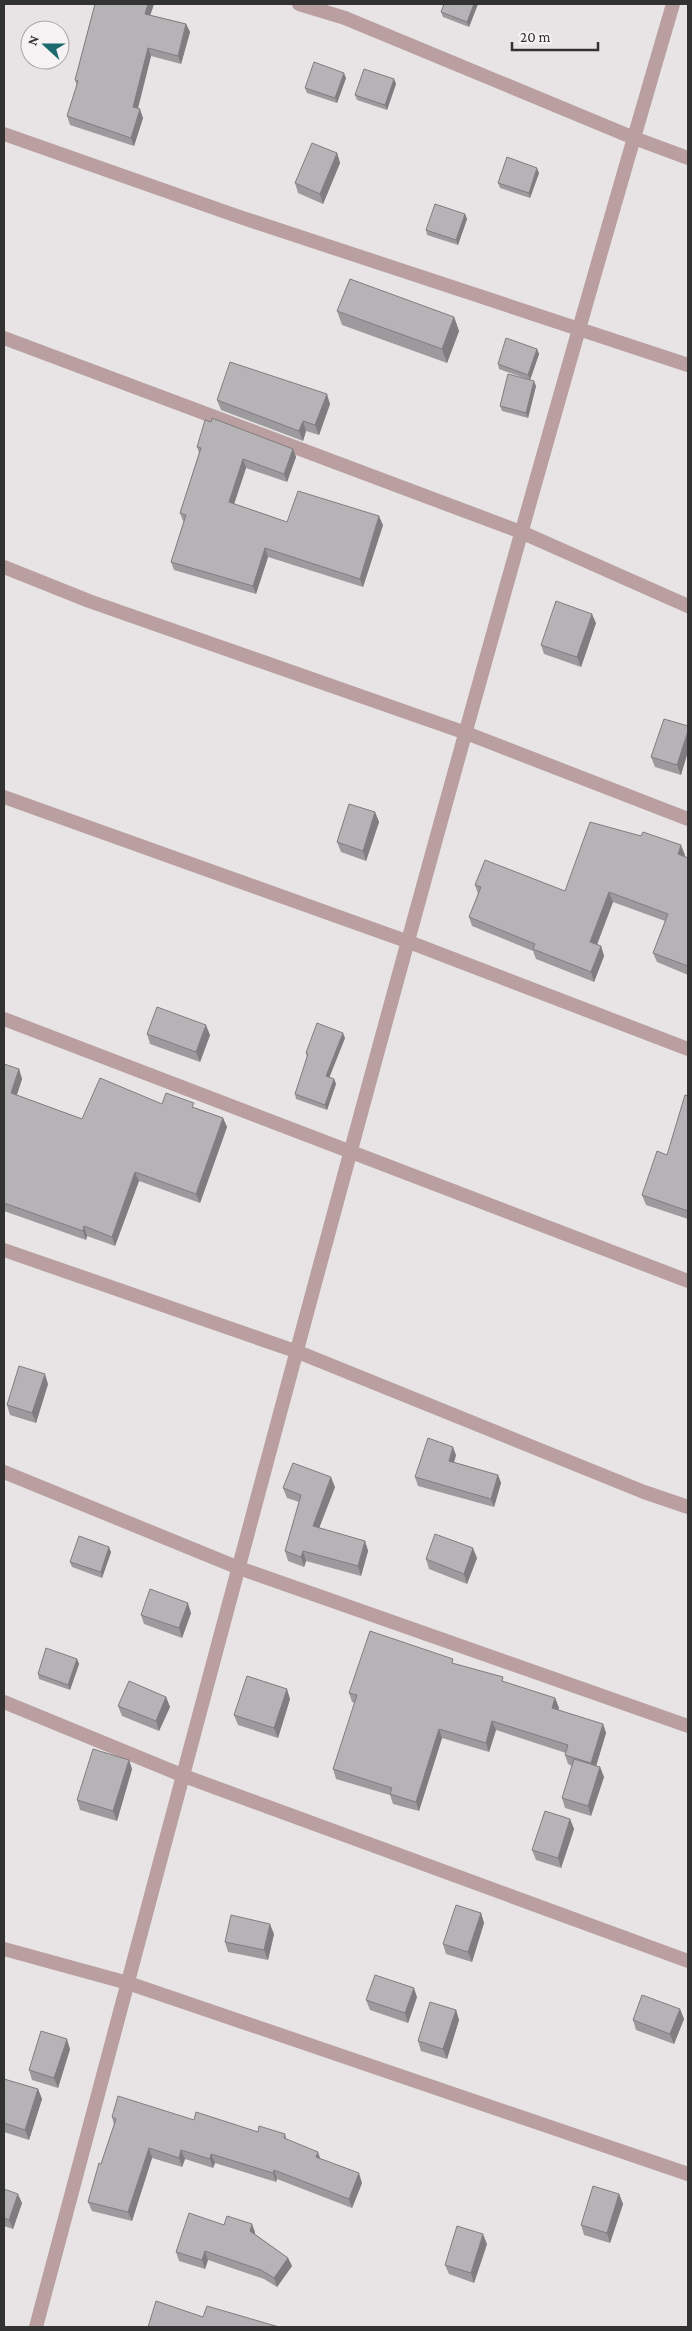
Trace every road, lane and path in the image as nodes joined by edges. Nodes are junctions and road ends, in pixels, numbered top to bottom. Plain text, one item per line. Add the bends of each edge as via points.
1 (298, 4) edge
2 (674, 4) edge
3 (4, 134) edge
4 (634, 138) junction
5 (688, 158) edge
6 (578, 330) junction
7 (4, 338) edge
8 (688, 366) edge
9 (521, 532) junction
10 (4, 567) edge
11 (688, 606) edge
12 (466, 733) junction
13 (4, 797) edge
14 (688, 819) edge
15 (409, 942) junction
16 (4, 1019) edge
17 (688, 1049) edge
18 (351, 1153) junction
19 (4, 1250) edge
20 (688, 1281) edge
21 (298, 1352) junction
22 (4, 1472) edge
23 (688, 1507) edge
24 (240, 1568) junction
25 (4, 1702) edge
26 (688, 1726) edge
27 (184, 1776) junction
28 (4, 1948) edge
29 (688, 1961) edge
30 (128, 1983) junction
31 (688, 2174) edge
32 (36, 2327) edge

1 - 4 street via 345,18
2 - 4 street
3 - 6 street
4 - 5 street
4 - 6 street
6 - 8 street
6 - 9 street
7 - 9 street
9 - 11 street
9 - 12 street
10 - 12 street via 89,601
12 - 14 street
12 - 15 street
13 - 15 street
15 - 17 street
15 - 18 street
16 - 18 street
18 - 20 street
18 - 21 street
19 - 21 street
21 - 23 street
21 - 24 street
22 - 24 street
24 - 26 street
24 - 27 street
25 - 27 street
27 - 29 street
27 - 30 street
28 - 30 street
30 - 31 street
30 - 32 street

